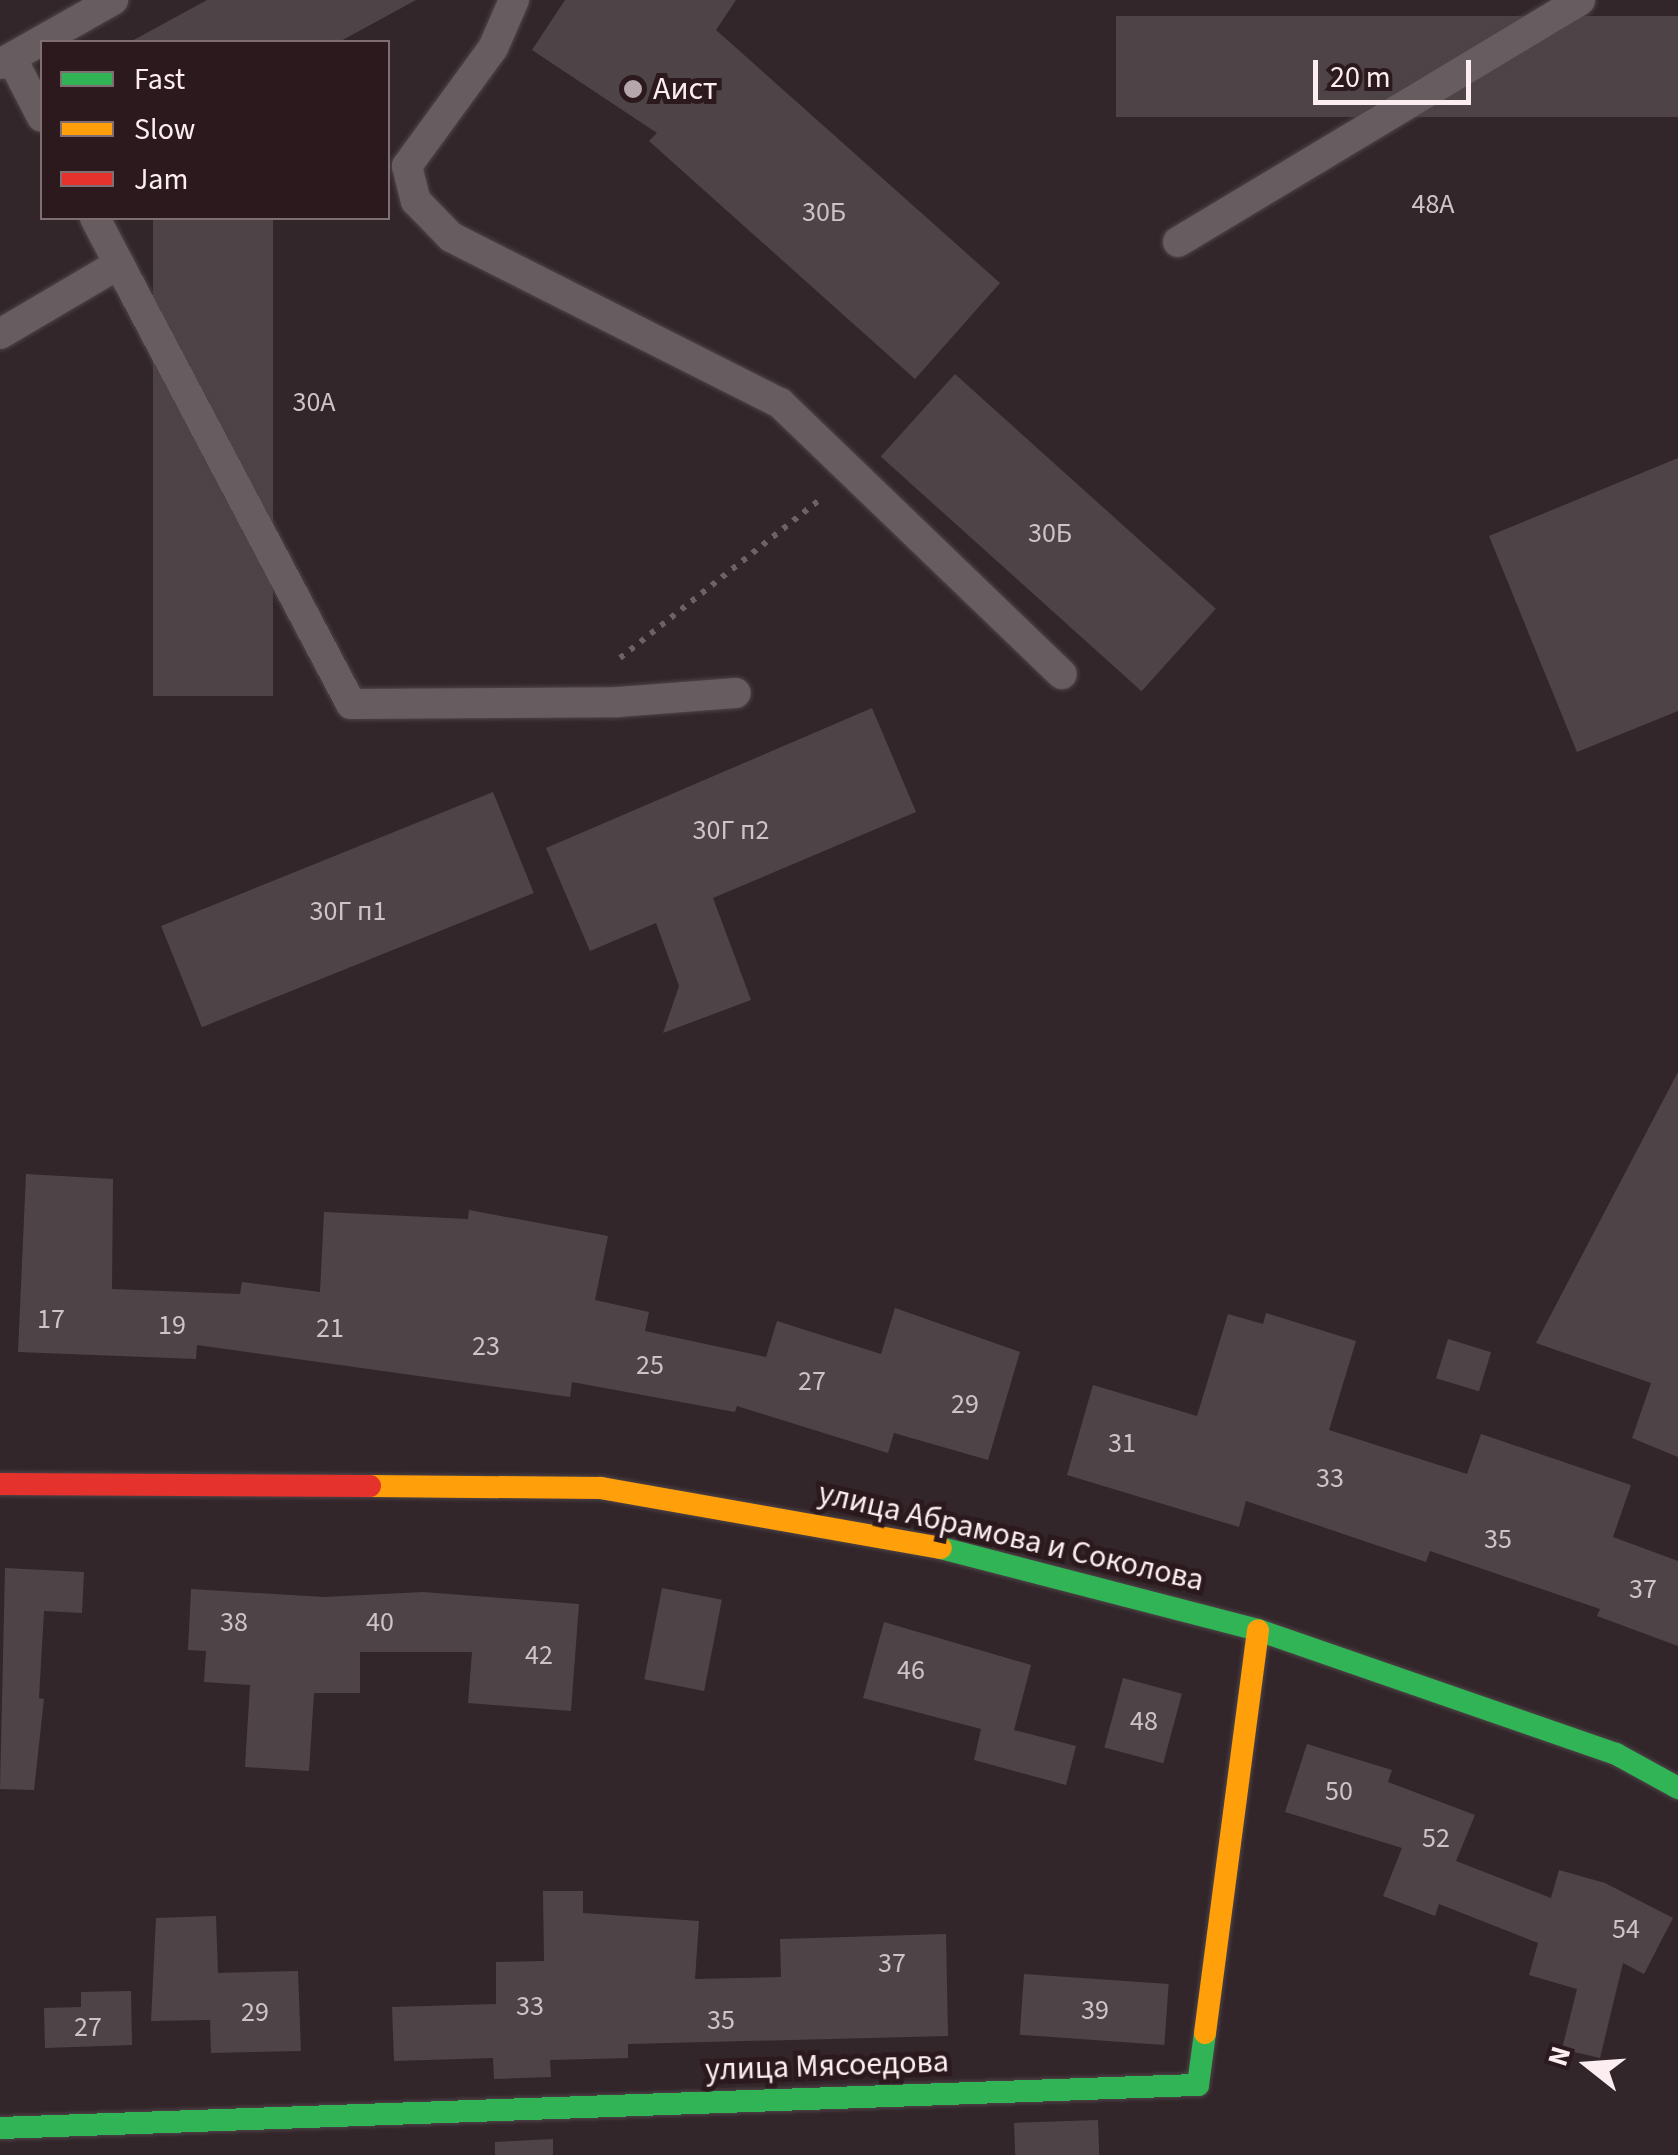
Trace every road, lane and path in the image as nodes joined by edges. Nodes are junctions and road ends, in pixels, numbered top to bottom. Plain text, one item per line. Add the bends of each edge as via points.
1 (113, 0) edge
2 (514, 0) edge
3 (1580, 0) edge
4 (44, 40) edge
5 (40, 42) edge
6 (6, 62) edge
7 (40, 114) edge
8 (95, 220) edge
9 (1178, 242) dead end
10 (119, 264) junction
11 (0, 334) edge
12 (854, 472) junction
13 (1062, 674) dead end
14 (736, 693) dead end
15 (560, 704) junction
16 (0, 1484) edge
17 (1258, 1630) junction
18 (1678, 1788) edge
19 (0, 2128) edge

1 - 4 lane
2 - 12 lane via 492,48 407,166 416,200 451,236 780,402
3 - 9 lane
5 - 6 lane
6 - 7 lane
8 - 10 lane
10 - 11 lane
10 - 15 lane via 351,704
12 - 13 lane
12 - 15 path
14 - 15 lane
16 - 17 street, улица Абрамова и Соколова via 601,1488 884,1533
17 - 18 street, улица Абрамова и Соколова via 1616,1754
17 - 19 street, улица Мясоедова via 1198,2085

